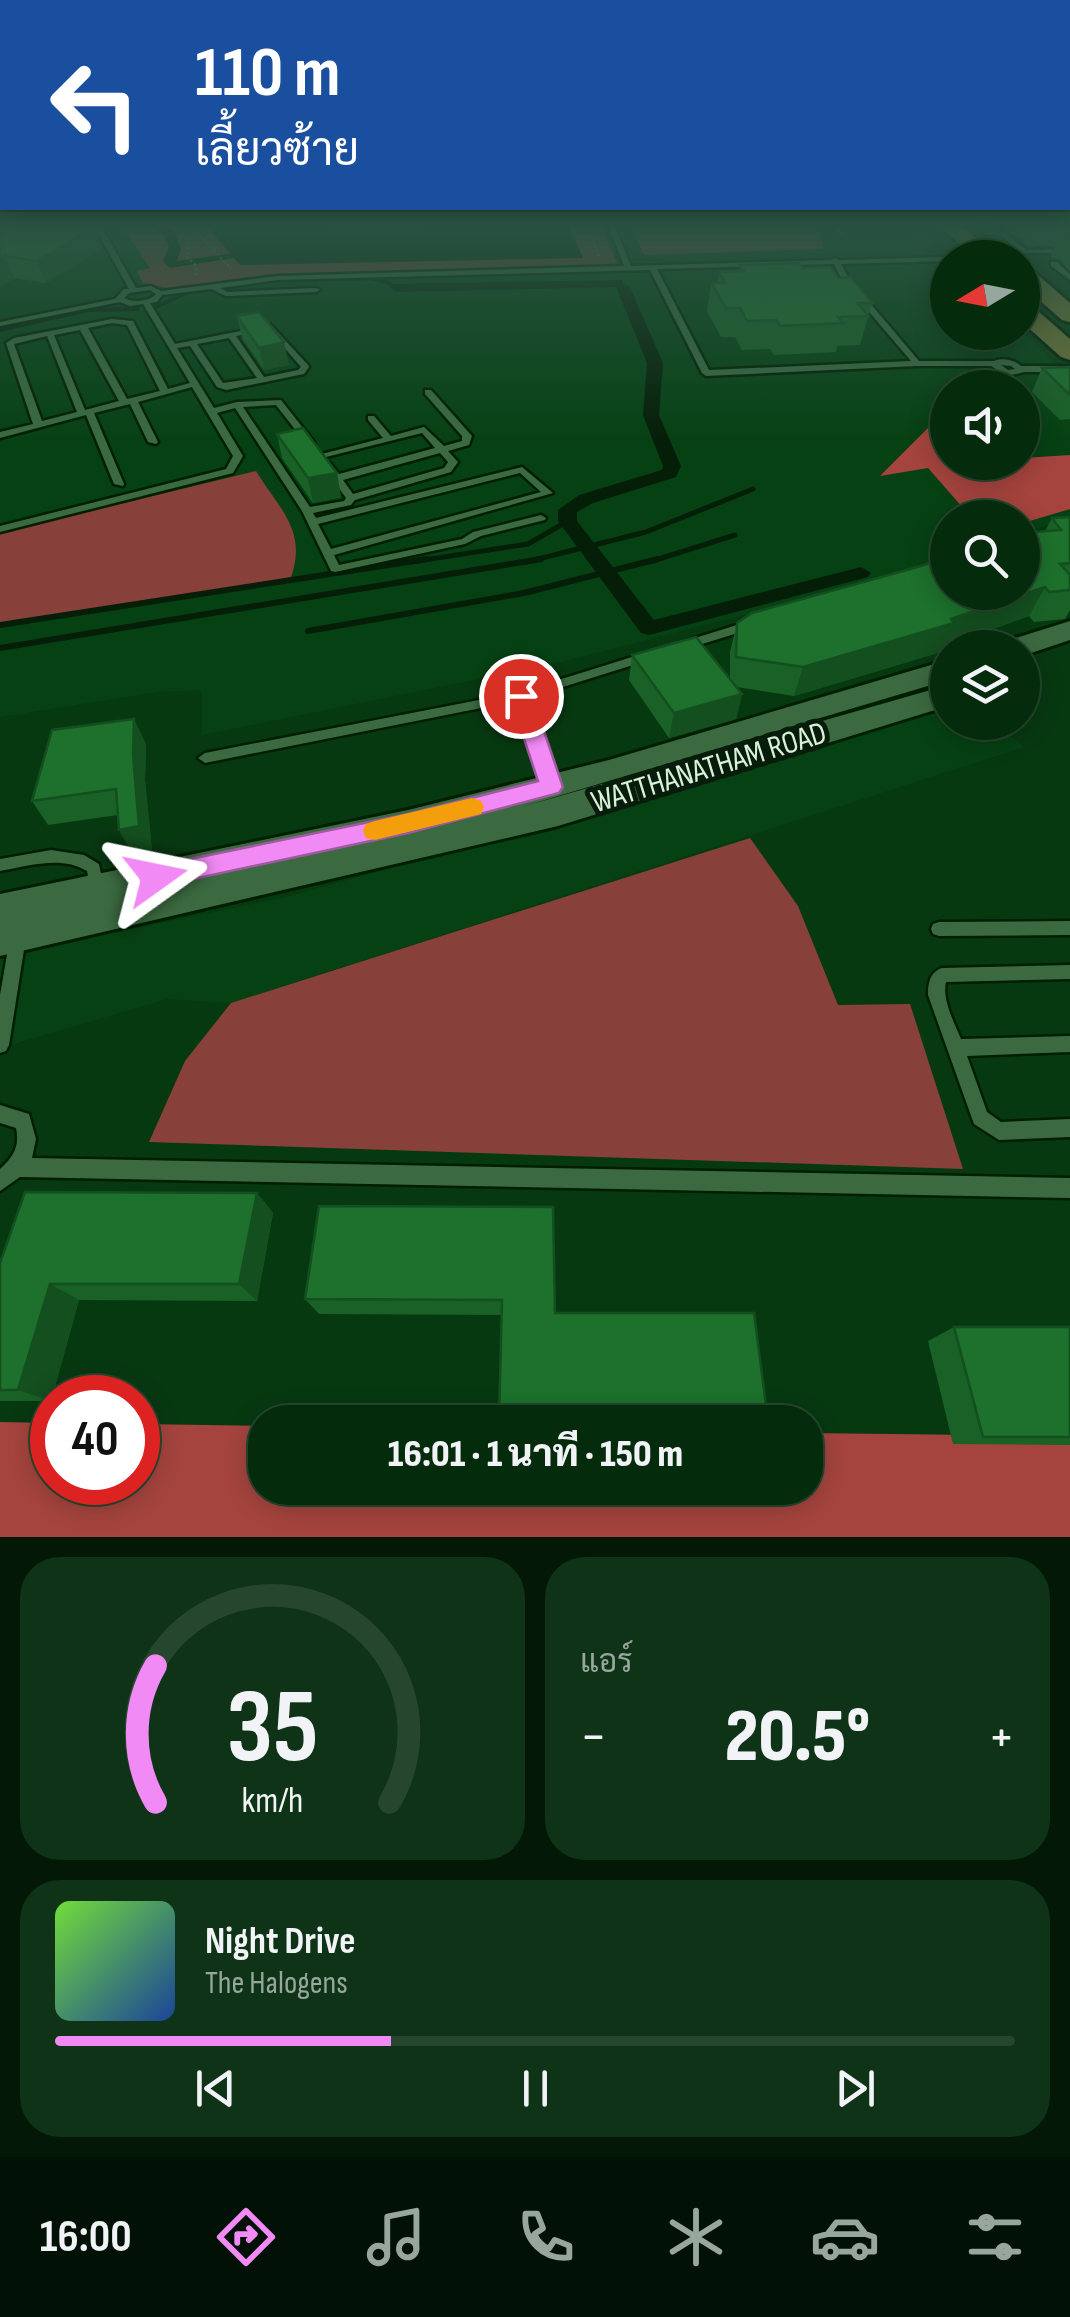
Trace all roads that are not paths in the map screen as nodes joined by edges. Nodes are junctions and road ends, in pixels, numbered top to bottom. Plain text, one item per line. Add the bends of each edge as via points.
1 (121, 296) edge
2 (156, 296) edge
3 (667, 296) edge
4 (860, 296) edge
5 (1048, 296) edge
6 (120, 300) junction
7 (146, 303) junction
8 (1040, 303) edge
9 (1070, 315) edge
10 (0, 324) edge
11 (1040, 325) edge
12 (83, 327) junction
13 (1070, 330) edge
14 (50, 334) junction
15 (231, 335) junction
16 (192, 343) junction
17 (172, 347) junction
18 (1070, 352) edge
19 (917, 363) junction
20 (1070, 369) edge
21 (263, 381) junction
22 (195, 384) junction
23 (164, 392) junction
24 (428, 392) dead end
25 (128, 401) junction
26 (237, 405) junction
27 (214, 411) junction
28 (86, 412) junction
29 (371, 418) dead end
30 (38, 424) junction
31 (0, 435) edge
32 (389, 438) junction
33 (153, 442) dead end
34 (311, 444) junction
35 (298, 448) edge
36 (444, 449) junction
37 (284, 452) edge
38 (270, 455) junction
39 (321, 457) junction
40 (337, 478) junction
41 (119, 484) dead end
42 (351, 498) junction
43 (310, 517) junction
44 (541, 518) dead end
45 (0, 529) edge
46 (327, 553) junction
47 (762, 621) edge
48 (1070, 630) edge
49 (1040, 640) edge
50 (1070, 653) edge
51 (1040, 663) edge
52 (930, 676) edge
53 (521, 696) junction
54 (930, 699) edge
55 (205, 758) dead end
56 (555, 800) junction
57 (0, 865) edge
58 (96, 904) junction
59 (1070, 928) edge
60 (6, 929) edge
61 (939, 929) dead end
62 (1070, 972) edge
63 (1070, 1044) edge
64 (0, 1045) edge
65 (956, 1048) junction
66 (0, 1114) edge
67 (1070, 1128) edge
68 (17, 1167) junction
69 (0, 1181) edge
70 (1070, 1188) edge

1 - 6 lane
2 - 7 lane
3 - 19 lane via 706,374
4 - 19 lane
5 - 9 main road
6 - 7 lane
6 - 10 lane
7 - 17 lane
8 - 13 main road
11 - 18 main road
12 - 14 lane
12 - 23 lane via 130,323
12 - 25 lane
14 - 28 lane
14 - 30 lane via 10,344
15 - 16 lane
15 - 21 lane
15 - 21 lane via 276,329 305,367
16 - 17 lane
16 - 21 lane via 220,385
17 - 22 lane
19 - 20 lane via 995,364 1008,373
22 - 23 lane
22 - 27 lane
23 - 25 lane
24 - 36 lane via 468,439
25 - 28 lane
25 - 33 lane
26 - 27 lane
26 - 34 lane via 278,402
26 - 38 lane
27 - 45 lane via 238,456 230,471
28 - 30 lane
28 - 41 lane
29 - 32 lane
30 - 31 lane
32 - 36 lane via 424,430
32 - 39 lane
34 - 35 lane
34 - 39 lane
36 - 40 lane
36 - 42 lane via 453,462 448,470
37 - 38 lane
38 - 43 lane
39 - 40 lane
40 - 42 lane
42 - 43 lane
43 - 46 lane
43 - 46 lane via 522,470 548,493
44 - 46 lane via 465,542 335,569
47 - 53 lane
48 - 49 street
50 - 51 street
52 - 56 street, WATTHANATHAM ROAD
53 - 55 lane
53 - 56 lane
54 - 56 street, WATTHANATHAM ROAD
56 - 58 street, WATTHANATHAM ROAD
57 - 58 lane via 68,857 94,868
58 - 60 street, WATTHANATHAM ROAD
59 - 61 lane
60 - 64 lane
62 - 65 lane via 942,975 936,995
63 - 65 lane
65 - 67 lane via 980,1118 1000,1130
66 - 68 lane via 14,1115 27,1130
68 - 69 lane
68 - 70 lane

